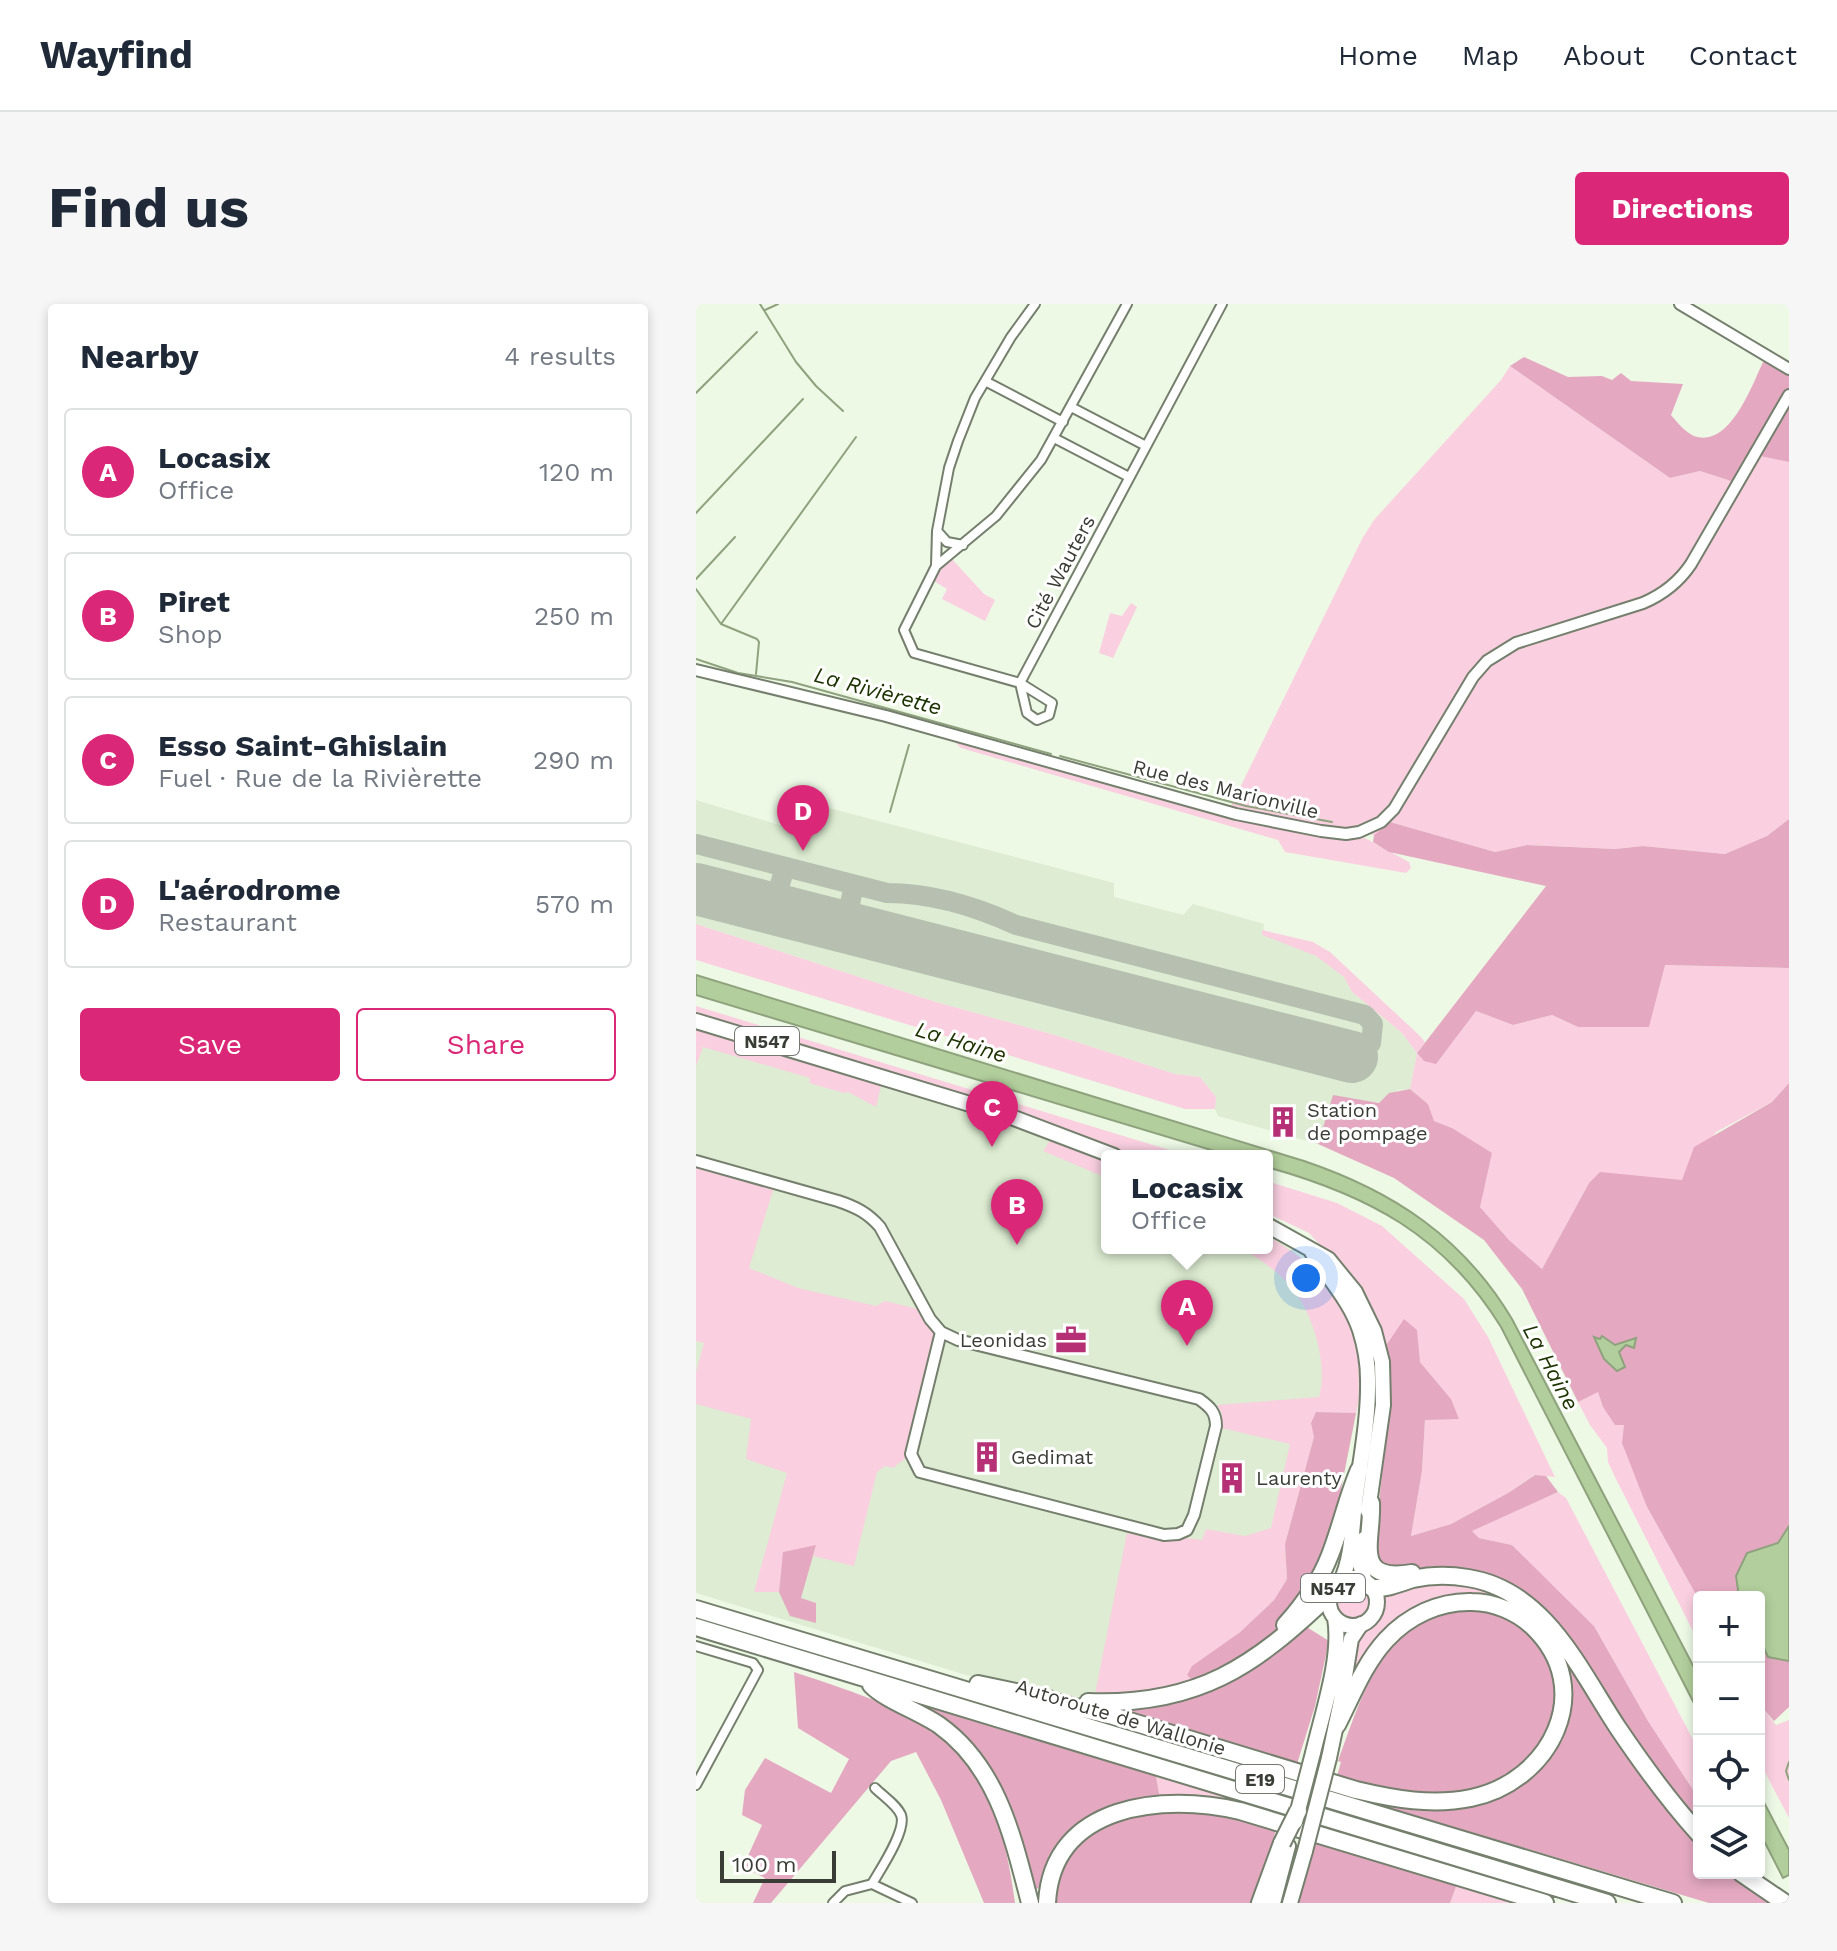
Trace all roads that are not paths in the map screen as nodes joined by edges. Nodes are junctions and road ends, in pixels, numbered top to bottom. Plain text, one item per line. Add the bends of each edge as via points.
1 (1035, 304) edge
2 (1127, 304) edge
3 (1222, 304) edge
4 (1680, 304) edge
5 (1789, 369) edge
6 (985, 381) junction
7 (1789, 395) edge
8 (1071, 407) junction
9 (1063, 422) junction
10 (1054, 438) junction
11 (1146, 446) junction
12 (1129, 477) junction
13 (937, 531) junction
14 (963, 545) junction
15 (936, 566) junction
16 (696, 670) edge
17 (1020, 683) junction
18 (696, 1021) edge
19 (1101, 1151) edge
20 (696, 1161) edge
21 (1273, 1228) edge
22 (1312, 1251) junction
23 (941, 1332) junction
24 (1359, 1470) junction
25 (1371, 1503) junction
26 (1441, 1576) junction
27 (1369, 1585) junction
28 (1336, 1588) junction
29 (696, 1609) edge
30 (1335, 1618) junction
31 (1361, 1624) junction
32 (696, 1627) edge
33 (696, 1646) edge
34 (848, 1655) junction
35 (1237, 1670) junction
36 (864, 1678) junction
37 (1041, 1699) junction
38 (1337, 1725) junction
39 (696, 1785) edge
40 (875, 1788) dead end
41 (1298, 1811) joint
42 (1693, 1827) edge
43 (1013, 1841) junction
44 (1285, 1844) junction
45 (1750, 1879) edge
46 (872, 1884) junction
47 (833, 1903) edge
48 (912, 1903) edge
49 (1021, 1903) edge
50 (1030, 1903) edge
51 (1047, 1903) edge
52 (1260, 1903) edge
53 (1273, 1903) edge
54 (1290, 1903) edge
55 (1545, 1903) edge
56 (1607, 1903) edge
57 (1673, 1903) edge
58 (1785, 1903) edge

1 - 6 street
2 - 8 street
3 - 11 street, Cité Wauters
4 - 5 street
6 - 9 street
6 - 13 street via 953,455
7 - 16 street, Rue des Marionville via 1676,582 1643,603 1516,643 1487,661 1394,809 1359,832 1331,833 1236,814 886,716
8 - 9 street
8 - 11 street
9 - 10 street
10 - 12 street
10 - 14 street via 996,516
11 - 12 street, Cité Wauters
12 - 17 street, Cité Wauters
13 - 14 street via 947,542
13 - 15 street
14 - 15 street
15 - 17 street via 904,627 912,651
17 - 17 street via 1052,703 1049,715 1029,717
18 - 19 main road, N547 via 1020,1119
20 - 23 street via 857,1207 870,1216
21 - 22 main road, N547
22 - 24 main road, N547 via 1347,1302 1364,1342 1368,1390
22 - 25 main road, N547 via 1328,1259 1347,1280 1378,1344 1383,1405
23 - 23 street via 977,1346 1199,1399 1210,1407 1216,1417 1215,1436 1187,1530 1164,1535 920,1472 911,1454
24 - 28 main road, N547 via 1347,1563
24 - 35 highway via 1321,1575 1290,1620
25 - 26 highway via 1368,1552 1374,1568 1389,1575
25 - 27 main road, N547 via 1360,1564
26 - 27 highway via 1387,1588
26 - 42 highway via 1498,1586 1544,1620 1649,1774
27 - 28 main road, N547 via 1354,1578
27 - 31 main road, N547 via 1375,1610
28 - 30 main road, N547 via 1329,1605
28 - 35 highway via 1279,1642
29 - 34 highway, Autoroute de Wallonie / E19
30 - 31 main road, N547 via 1347,1625
30 - 41 main road, N547, bridge via 1335,1652
31 - 38 main road, N547 via 1351,1639
32 - 36 highway, Autoroute de Wallonie / E19
33 - 39 street via 753,1663 758,1674
34 - 37 highway
34 - 57 highway, Autoroute de Wallonie / E19
35 - 37 highway via 1151,1701
36 - 43 highway via 878,1693 931,1719 965,1747 993,1788
36 - 56 highway, Autoroute de Wallonie / E19
37 - 38 highway via 1364,1792 1433,1802 1491,1793 1529,1770 1557,1731 1562,1685 1553,1654 1525,1621 1494,1605 1450,1603 1418,1615 1384,1642
38 - 54 main road, N547, bridge
40 - 46 street via 903,1820
41 - 44 highway, bridge
43 - 49 highway
43 - 50 highway
44 - 52 highway
44 - 53 main road
45 - 58 highway
46 - 47 street via 845,1891
46 - 48 street
51 - 55 highway via 1057,1863 1087,1829 1128,1808 1175,1802 1240,1811

